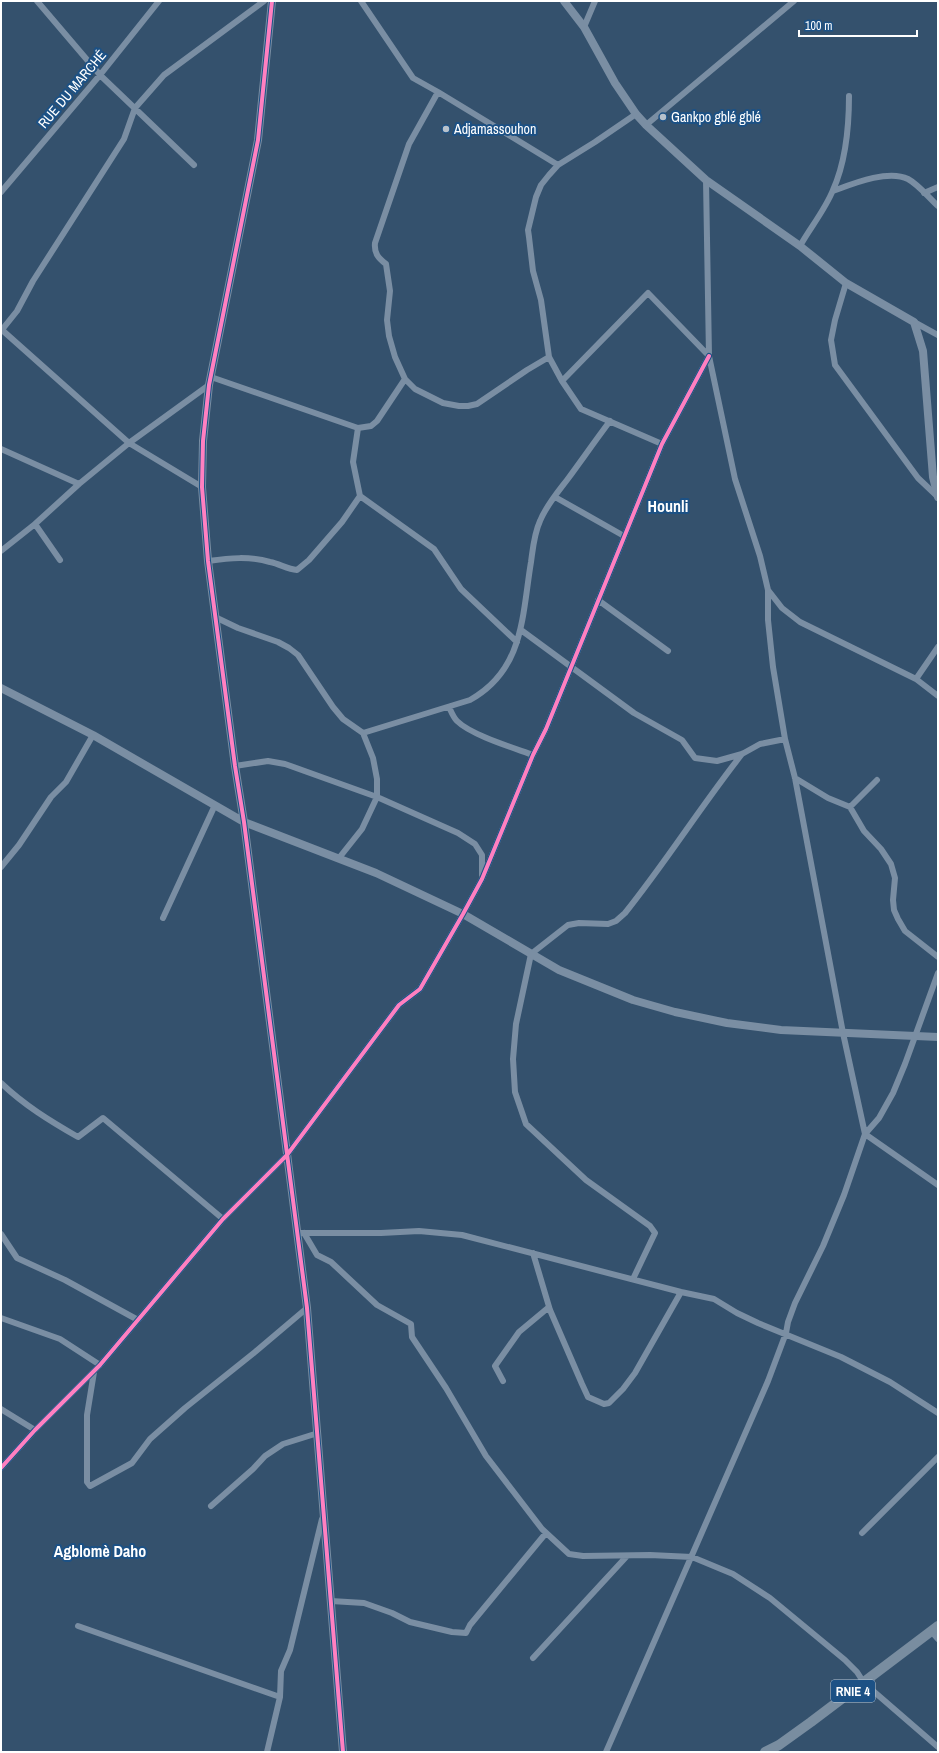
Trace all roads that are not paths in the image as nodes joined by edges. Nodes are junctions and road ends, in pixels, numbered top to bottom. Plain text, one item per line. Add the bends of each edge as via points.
1 (37, 1) edge
2 (159, 1) edge
3 (264, 1) edge
4 (272, 1) edge
5 (362, 1) edge
6 (564, 1) edge
7 (595, 1) edge
8 (794, 1) edge
9 (584, 27) junction
10 (100, 75) junction
11 (438, 92) junction
12 (849, 96) dead end
13 (135, 108) junction
14 (636, 114) junction
15 (646, 125) junction
16 (194, 165) dead end
17 (558, 165) junction
18 (706, 180) junction
19 (938, 187) edge
20 (833, 191) junction
21 (1, 192) edge
22 (924, 193) junction
23 (938, 206) edge
24 (800, 246) junction
25 (846, 283) junction
26 (914, 322) junction
27 (1, 330) edge
28 (938, 335) edge
29 (709, 356) junction
30 (549, 357) junction
31 (405, 379) junction
32 (562, 380) junction
33 (210, 381) junction
34 (610, 421) junction
35 (358, 428) junction
36 (129, 443) junction
37 (662, 444) junction
38 (1, 449) edge
39 (79, 484) junction
40 (202, 487) junction
41 (360, 496) junction
42 (938, 496) edge
43 (555, 497) junction
44 (35, 524) junction
45 (624, 536) junction
46 (1, 551) edge
47 (60, 560) dead end
48 (208, 561) junction
49 (768, 590) junction
50 (598, 600) junction
51 (215, 617) junction
52 (521, 630) junction
53 (517, 642) junction
54 (938, 647) edge
55 (668, 651) dead end
56 (571, 667) junction
57 (916, 679) junction
58 (1, 688) edge
59 (938, 696) edge
60 (449, 707) junction
61 (363, 733) junction
62 (93, 735) junction
63 (785, 739) junction
64 (534, 754) junction
65 (742, 754) junction
66 (235, 766) junction
67 (794, 778) junction
68 (877, 780) dead end
69 (377, 797) junction
70 (215, 805) junction
71 (850, 807) junction
72 (244, 822) junction
73 (339, 858) junction
74 (1, 867) edge
75 (482, 879) junction
76 (464, 914) junction
77 (163, 918) dead end
78 (532, 954) junction
79 (938, 957) edge
80 (938, 973) edge
81 (843, 1033) junction
82 (914, 1036) junction
83 (938, 1037) edge
84 (1, 1083) edge
85 (865, 1134) junction
86 (287, 1155) junction
87 (938, 1185) edge
88 (222, 1219) junction
89 (301, 1233) junction
90 (1, 1234) edge
91 (533, 1253) junction
92 (633, 1279) junction
93 (680, 1292) junction
94 (549, 1307) junction
95 (307, 1308) junction
96 (1, 1318) edge
97 (138, 1320) junction
98 (786, 1333) junction
99 (100, 1365) junction
100 (94, 1372) junction
101 (503, 1381) dead end
102 (1, 1408) edge
103 (938, 1413) edge
104 (35, 1430) junction
105 (318, 1433) junction
106 (938, 1457) edge
107 (1, 1468) edge
108 (211, 1506) dead end
109 (324, 1510) junction
110 (546, 1533) junction
111 (862, 1533) dead end
112 (627, 1556) junction
113 (692, 1556) junction
114 (331, 1601) junction
115 (78, 1626) dead end
116 (934, 1628) edge
117 (938, 1639) edge
118 (533, 1658) dead end
119 (864, 1684) junction
120 (280, 1697) junction
121 (938, 1746) edge
122 (782, 1748) edge
123 (267, 1752) edge
124 (343, 1752) edge
125 (606, 1752) edge
126 (765, 1752) edge

1 - 10 street
2 - 10 street, RUE DU MARCHÉ
3 - 13 street via 164,75
4 - 33 street via 258,140
5 - 11 street via 413,78
6 - 9 street
7 - 9 street
8 - 15 street
9 - 14 street via 615,83
10 - 13 street
10 - 21 street, RUE DU MARCHÉ
11 - 17 street
11 - 31 street via 408,144 374,243 376,255 386,264 390,291 387,320 389,336
12 - 20 street via 844,158
13 - 16 street
13 - 27 street via 124,139 33,281 17,311
14 - 15 street
14 - 17 street
15 - 18 street
17 - 30 street via 541,185 528,230
18 - 24 street
18 - 29 street
19 - 22 street
20 - 22 street via 884,176 898,176 910,180
20 - 24 street
22 - 23 street
24 - 25 street
25 - 26 street
25 - 42 street via 831,340 835,365 918,478
26 - 28 street
26 - 42 street via 923,351 933,477
27 - 36 street
29 - 32 street via 648,293
29 - 37 street
29 - 49 street via 735,479 760,556
30 - 31 street via 477,404 468,406 443,403 428,397
30 - 32 street
31 - 35 street via 377,421 371,426
32 - 34 street via 580,409
33 - 35 street
33 - 36 street
33 - 40 street via 203,442
34 - 37 street
34 - 43 street
35 - 41 street via 353,462
36 - 39 street
36 - 40 street
37 - 45 street
38 - 39 street
39 - 44 street
40 - 48 street
41 - 48 street via 331,535 297,570 247,557
41 - 53 street via 434,550 461,589
43 - 45 street
43 - 52 street via 541,519 535,535
44 - 46 street
44 - 47 street
45 - 50 street
48 - 51 street
49 - 57 street via 782,608 800,622
49 - 63 street via 768,620
50 - 55 street
50 - 56 street
51 - 61 street via 278,642 298,655 333,708 343,719
51 - 66 street
52 - 53 street
52 - 56 street
53 - 60 street via 509,663 493,684 470,700
54 - 57 street
56 - 64 street
56 - 65 street via 634,713 682,740 695,758 717,761
57 - 59 street
58 - 62 street
60 - 61 street
60 - 64 street via 456,720 469,728 498,742
61 - 69 street via 373,758
62 - 70 street
62 - 74 street via 66,782 51,797
63 - 65 street via 760,744
63 - 67 street
64 - 75 street
65 - 78 street via 625,913 608,924 568,925
66 - 69 street via 268,761 285,764
66 - 72 street
67 - 71 street via 828,798
67 - 81 street
68 - 71 street
69 - 73 street via 362,828
69 - 75 street via 458,833 475,844 482,856
70 - 72 street
70 - 77 street
71 - 79 street via 864,831 891,864 895,878 894,910 905,931
72 - 73 street
72 - 86 street
73 - 76 street
75 - 76 street
76 - 78 street
76 - 86 street via 420,989 400,1005
78 - 81 street via 559,970 633,1000 675,1012 727,1023 781,1030
78 - 92 street via 516,1024 513,1059 516,1092 526,1124 586,1180 650,1226 655,1233
80 - 82 street
81 - 82 street
81 - 85 street
82 - 83 street
82 - 85 street via 893,1093 879,1118
84 - 88 street via 40,1115 78,1137 103,1118
85 - 87 street
85 - 98 street via 844,1195 795,1303
86 - 88 street
86 - 89 street
88 - 97 street
89 - 91 street via 426,1232 462,1235
89 - 95 street
89 - 110 street via 317,1255 331,1262 377,1305 411,1324 412,1337 486,1456
90 - 97 street via 17,1258 65,1280
91 - 92 street
91 - 94 street
92 - 93 street
93 - 94 street via 635,1373 623,1390 609,1403 604,1404 588,1397
93 - 98 street via 714,1299 737,1313
94 - 101 street via 519,1332 494,1366
95 - 100 street via 185,1408 150,1439 132,1462 90,1486 86,1482 87,1415
95 - 105 street
96 - 99 street via 60,1339
97 - 99 street
98 - 103 street via 890,1382
98 - 113 street via 765,1388
99 - 100 street
100 - 104 street
102 - 104 street
104 - 107 street
105 - 108 street via 284,1444 265,1456
105 - 109 street
106 - 111 street
109 - 114 street
109 - 120 street via 290,1650 281,1670
110 - 112 street via 569,1554
110 - 114 street via 466,1633 410,1622 364,1603
112 - 113 street
112 - 118 street
113 - 119 street via 733,1574 770,1598 845,1660
113 - 125 street
114 - 124 street
115 - 120 street
116 - 117 street
116 - 119 main road, RNIE 4
119 - 121 street
119 - 122 main road, RNIE 4
120 - 123 street
122 - 126 main road, RNIE 4

